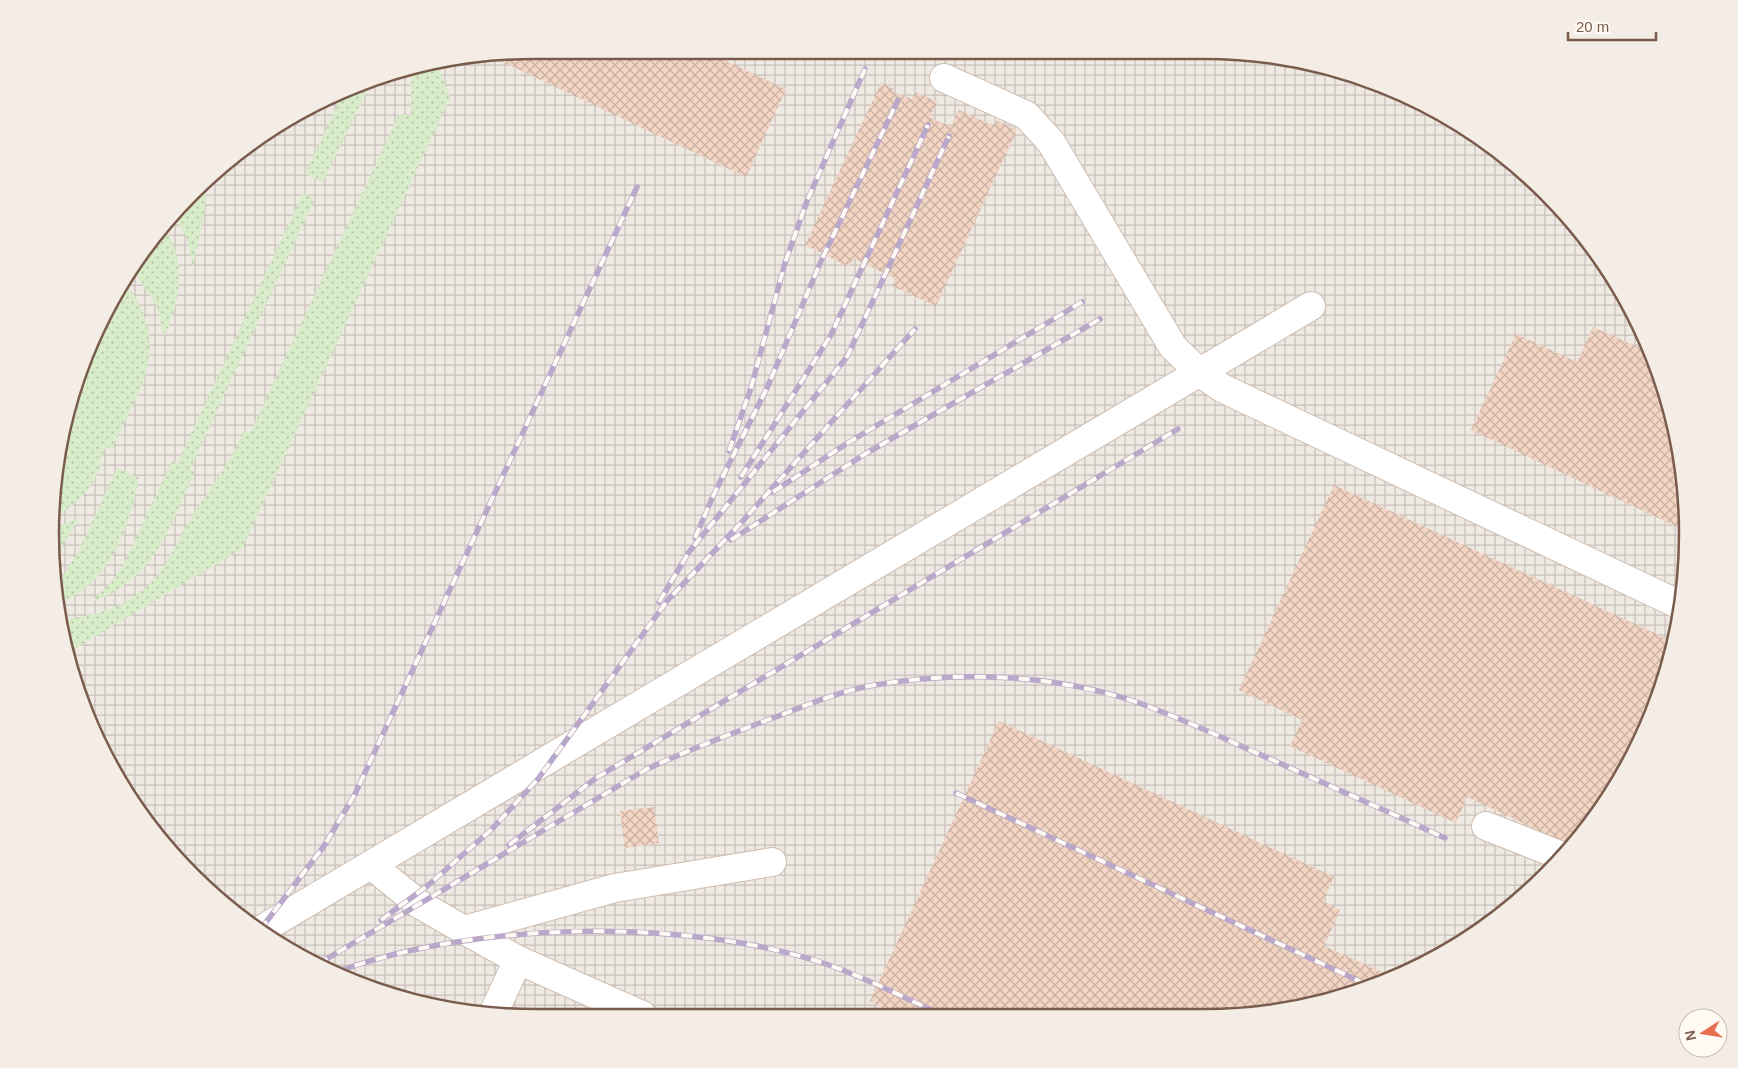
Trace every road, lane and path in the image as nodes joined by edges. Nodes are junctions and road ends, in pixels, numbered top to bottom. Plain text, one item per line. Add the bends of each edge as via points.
1 (944, 78) dead end
2 (1311, 306) dead end
3 (1200, 373) junction
4 (1674, 602) edge
5 (1486, 826) dead end
6 (1555, 853) edge
7 (772, 862) dead end
8 (371, 865) junction
9 (267, 927) edge
10 (464, 930) junction
11 (518, 960) junction
12 (496, 1007) edge
13 (628, 1009) edge

1 - 3 lane via 1026,115 1050,142 1174,347
2 - 3 lane
3 - 4 lane via 1222,388
3 - 8 lane
5 - 6 lane
7 - 10 lane via 615,888
8 - 9 lane
8 - 10 lane via 419,904
10 - 11 lane
11 - 12 lane
11 - 13 lane

